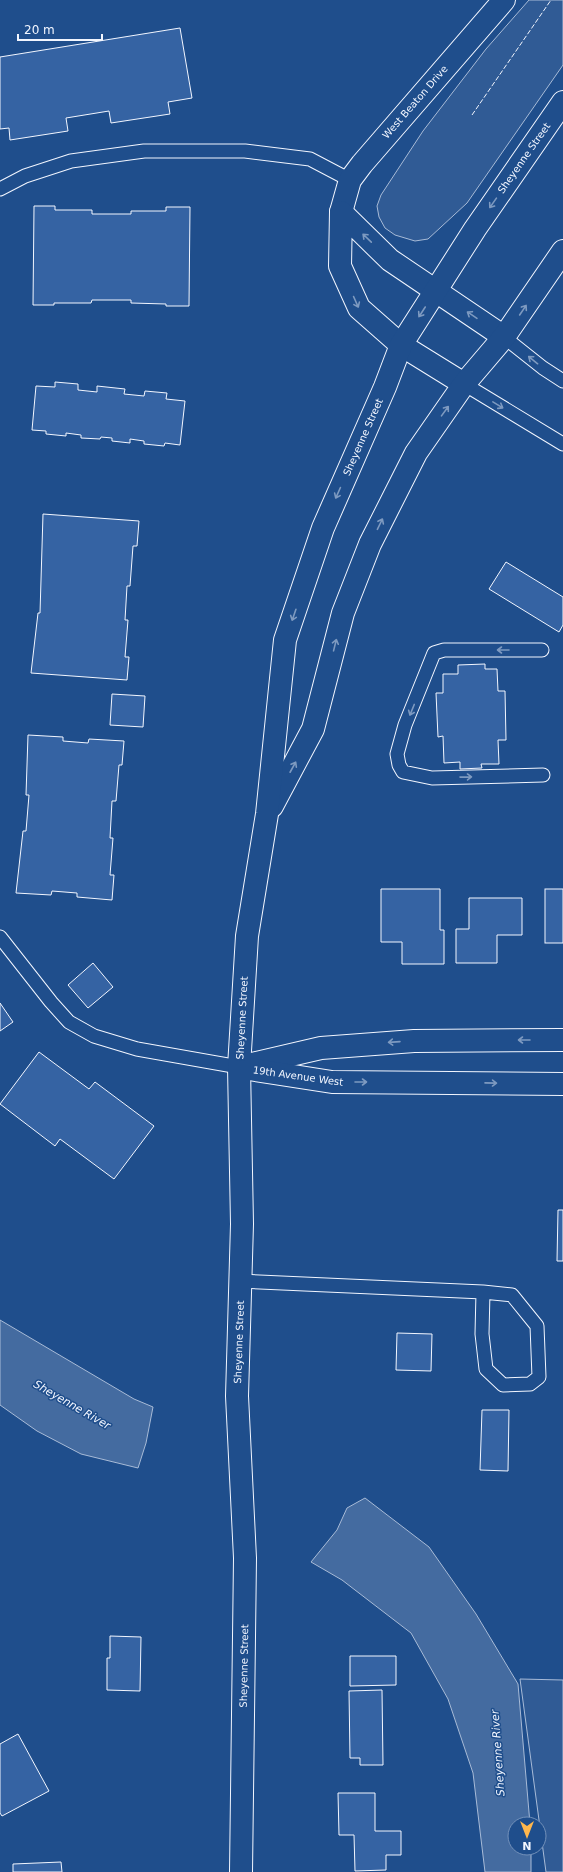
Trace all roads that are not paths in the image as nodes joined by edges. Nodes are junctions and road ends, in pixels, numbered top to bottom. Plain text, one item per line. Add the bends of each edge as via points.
1 (504, 0) edge
2 (563, 102) edge
3 (350, 180) junction
4 (0, 189) edge
5 (341, 212) junction
6 (563, 251) edge
7 (436, 290) junction
8 (504, 337) junction
9 (401, 345) junction
10 (563, 381) edge
11 (464, 384) junction
12 (563, 444) edge
13 (542, 650) dead end
14 (543, 775) dead end
15 (267, 814) junction
16 (0, 937) edge
17 (563, 1040) edge
18 (239, 1067) junction
19 (563, 1084) edge
20 (240, 1281) junction
21 (483, 1292) junction
22 (241, 1872) edge

1 - 3 main road, West Beaton Drive
2 -> 7 main road, Sheyenne Street
3 - 4 lane via 310,159 245,151 144,151 71,162 25,176
3 - 5 main road, West Beaton Drive
7 -> 5 main road via 390,260
5 -> 9 main road, West Beaton Drive via 340,266 359,308
8 -> 6 main road, Sheyenne Street
8 -> 7 main road
7 -> 9 main road, Sheyenne Street
10 -> 8 lane
8 - 11 main road, Sheyenne Street
9 - 11 main road, West Beaton Drive
9 -> 15 main road, Sheyenne Street via 323,528 285,640
11 -> 12 lane
15 -> 11 main road, Sheyenne Street via 313,729 343,613 370,544 416,453
13 -> 14 lane via 444,650 434,653 405,726 397,754 403,772 416,776 432,778
15 - 18 main road, Sheyenne Street via 246,936
16 - 18 lane via 69,1022 94,1036 136,1048
17 -> 18 main road, 19th Avenue West via 414,1040 322,1048
18 -> 19 main road, 19th Avenue West via 332,1082
18 - 20 main road, Sheyenne Street via 242,1224
20 - 21 lane
20 - 22 main road, Sheyenne Street via 237,1396 245,1558
21 - 21 lane via 512,1295 537,1326 539,1377 530,1384 502,1385 486,1369 482,1334

